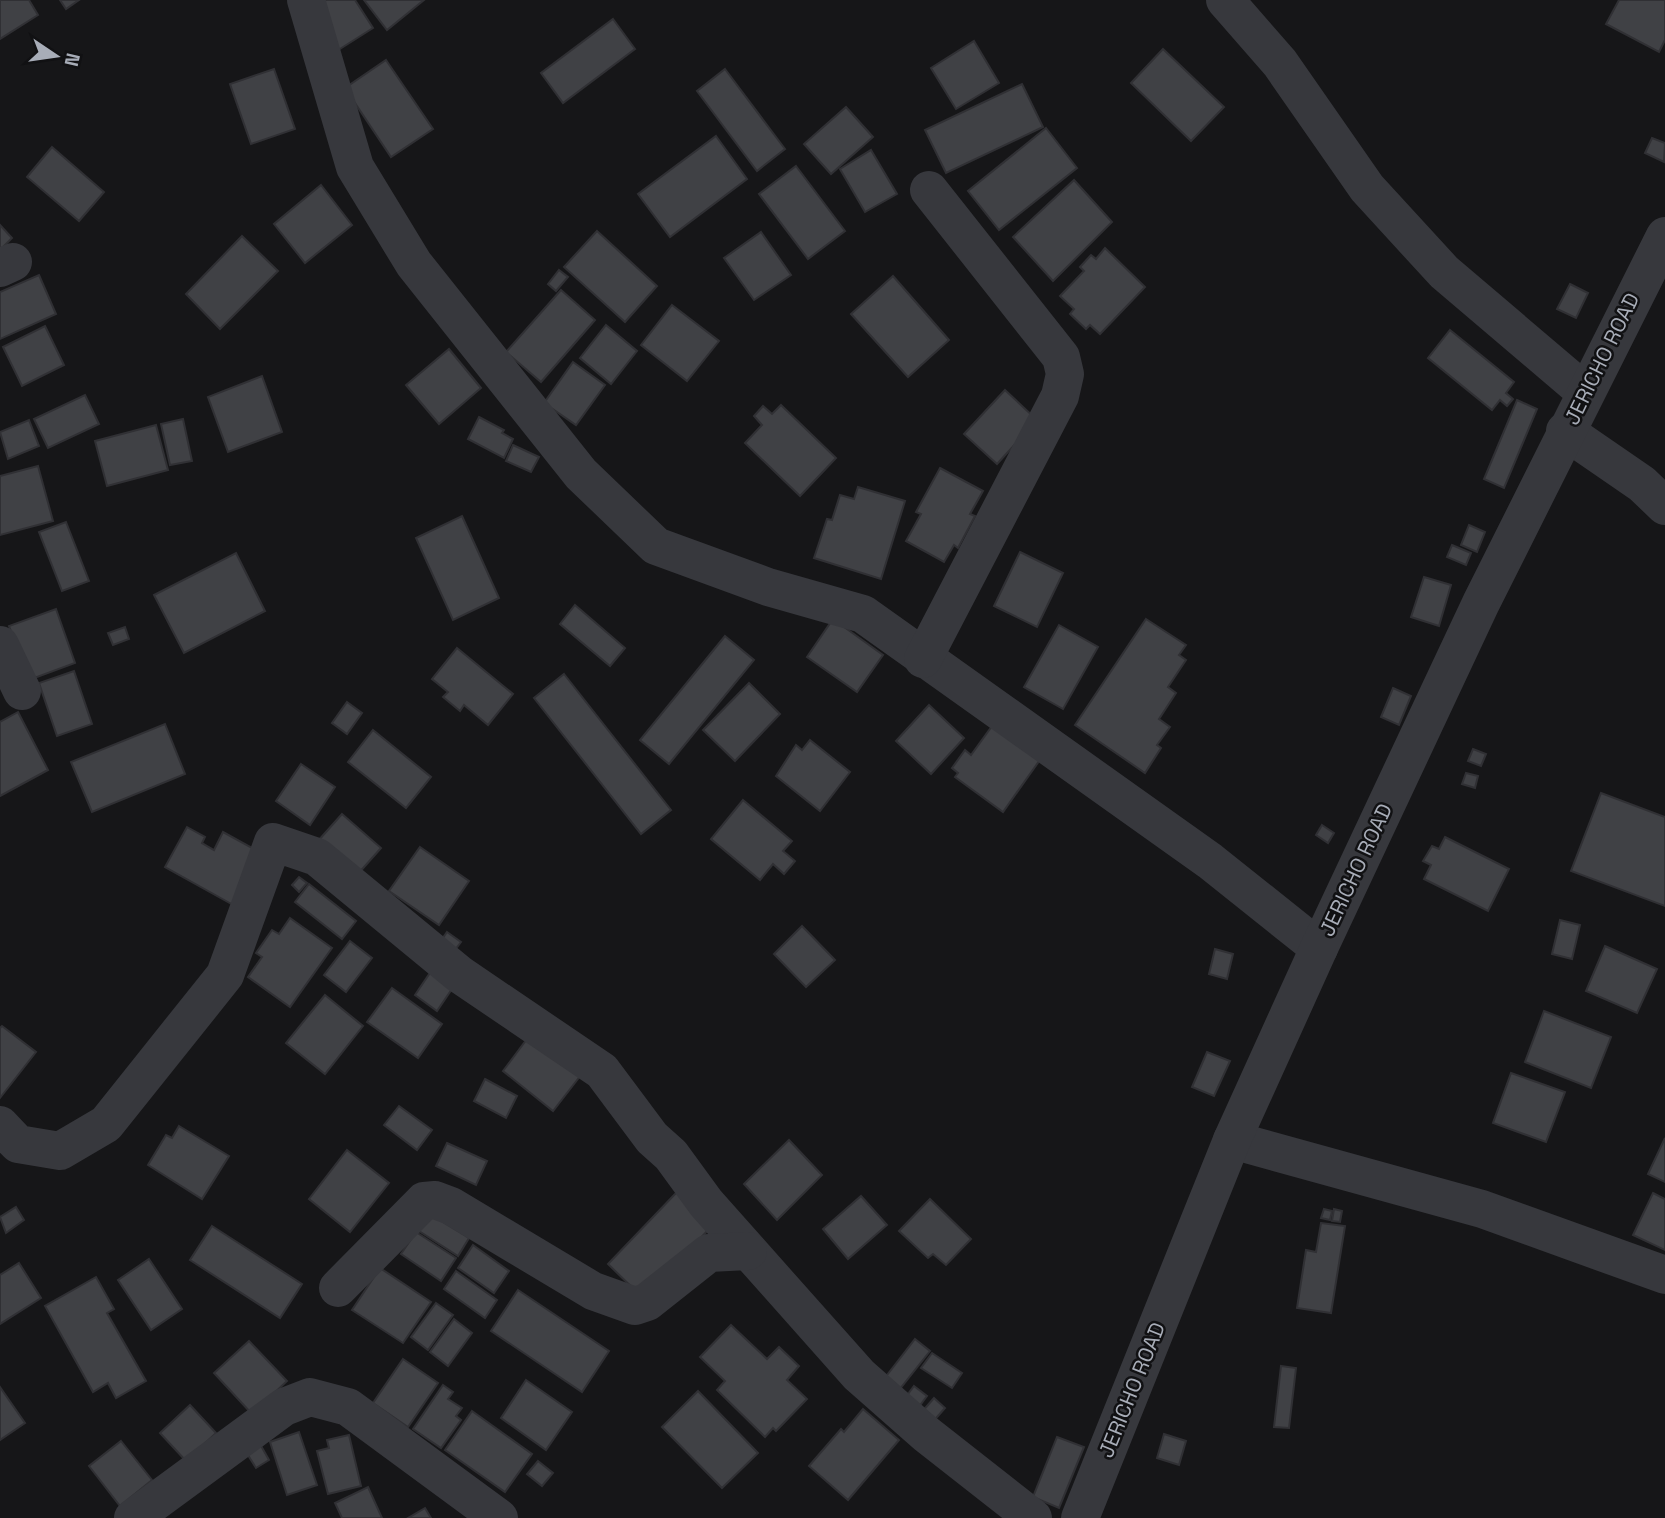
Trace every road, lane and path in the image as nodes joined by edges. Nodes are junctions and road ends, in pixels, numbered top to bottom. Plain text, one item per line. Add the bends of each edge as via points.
1 (306, 0) edge
2 (1226, 0) edge
3 (929, 190) dead end
4 (1659, 262) edge
5 (1585, 392) junction
6 (1565, 431) junction
7 (1665, 506) edge
8 (0, 645) edge
9 (923, 659) junction
10 (22, 691) dead end
11 (1319, 948) junction
12 (0, 1125) edge
13 (1232, 1140) junction
14 (748, 1251) junction
15 (1665, 1275) edge
16 (338, 1288) dead end
17 (133, 1518) edge
18 (499, 1518) edge
19 (1033, 1518) edge
20 (1080, 1518) edge

1 - 9 street via 355,167 414,264 581,474 656,546 768,587 863,614
2 - 5 street via 1280,63 1367,188 1435,262
3 - 9 street via 1061,357 1065,374 1060,396
4 - 5 street, JERICHO ROAD
5 - 6 street, JERICHO ROAD
6 - 7 street via 1642,484
6 - 11 street, JERICHO ROAD
8 - 10 street
9 - 11 street via 1210,861
11 - 13 street, JERICHO ROAD
12 - 14 street via 18,1144 60,1151 106,1125 225,975 273,842 317,857 459,974 602,1071 652,1139 671,1155
13 - 15 street via 1482,1209
13 - 20 street, JERICHO ROAD
14 - 16 street via 709,1253 648,1302 635,1306 593,1291 435,1200 424,1202
14 - 19 street via 859,1375
17 - 18 street via 284,1407 310,1397 348,1407

